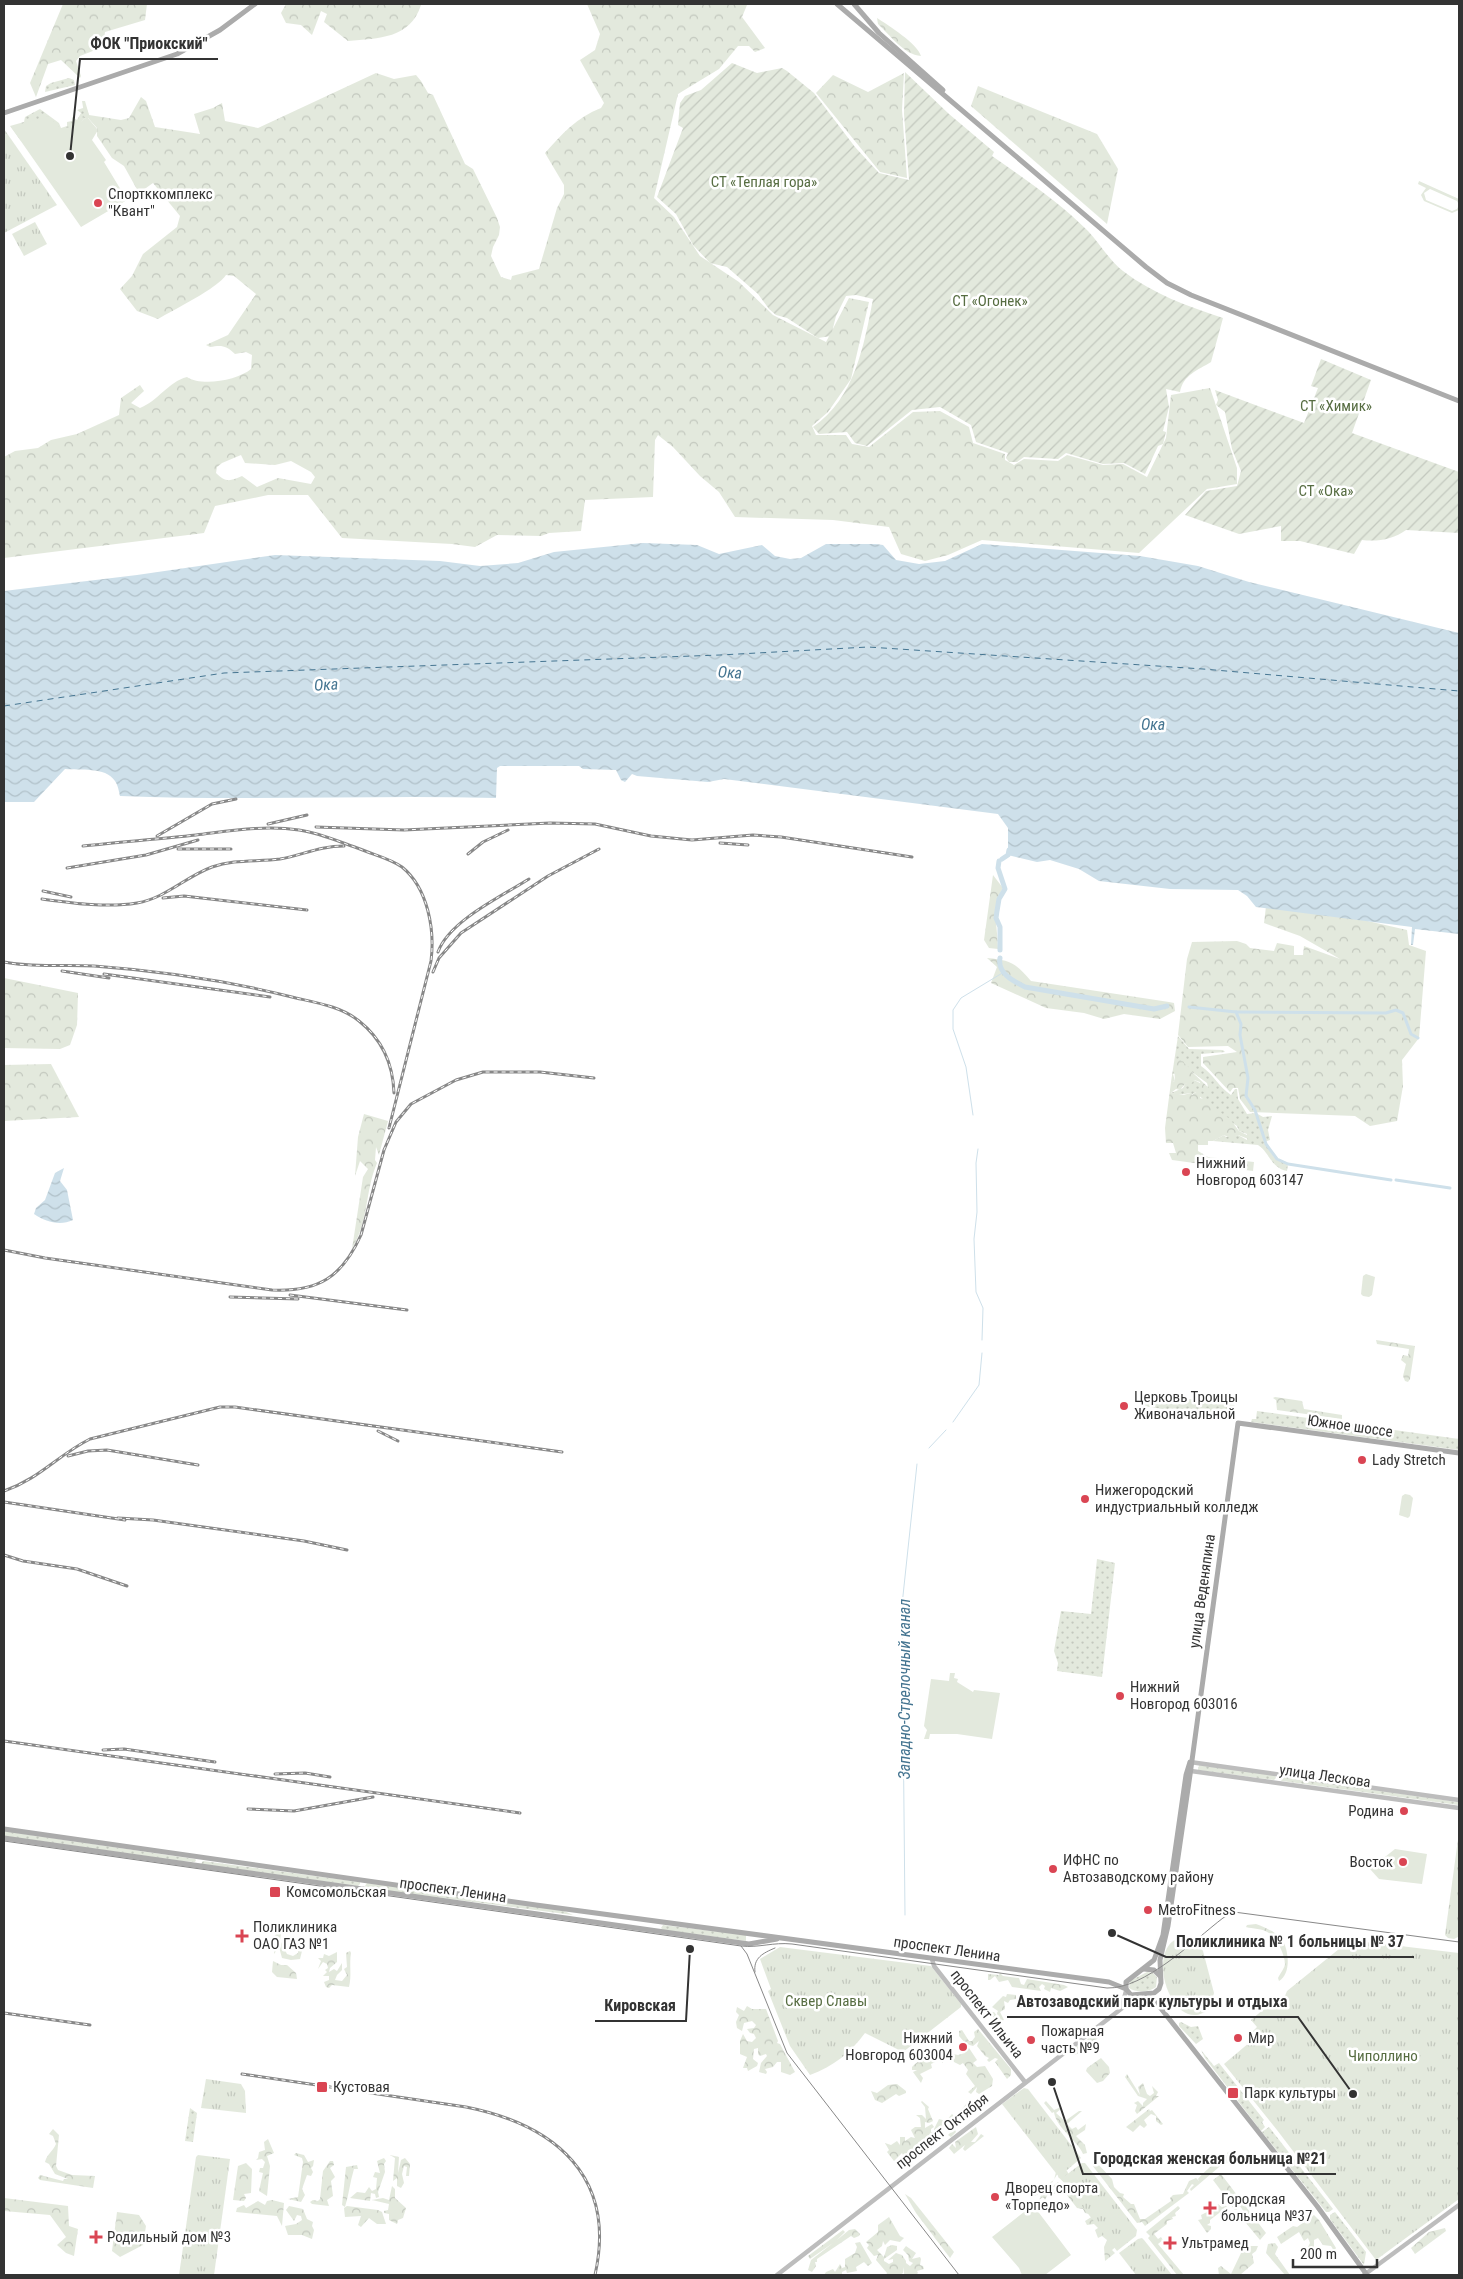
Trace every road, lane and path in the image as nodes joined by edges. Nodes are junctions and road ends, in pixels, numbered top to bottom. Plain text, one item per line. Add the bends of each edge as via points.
1 (255, 4) edge
2 (838, 4) edge
3 (854, 4) edge
4 (4, 113) edge
5 (967, 113) junction
6 (1459, 401) edge
7 (1238, 1423) joint
8 (1459, 1454) edge
9 (1190, 1762) junction
10 (1189, 1770) junction
11 (1278, 1774) junction
12 (1277, 1782) junction
13 (1459, 1800) edge
14 (1459, 1808) edge
15 (4, 1829) edge
16 (4, 1838) edge
17 (199, 1857) junction
18 (197, 1866) junction
19 (363, 1880) junction
20 (362, 1890) junction
21 (582, 1911) junction
22 (579, 1920) junction
23 (656, 1920) junction
24 (655, 1930) junction
25 (780, 1938) junction
26 (932, 1959) junction
27 (1144, 1969) junction
28 (1129, 1977) junction
29 (1160, 1977) junction
30 (1112, 1983) junction
31 (1159, 1989) junction
32 (1126, 1990) junction
33 (1147, 1994) junction
34 (1139, 1995) junction
35 (1122, 2006) junction
36 (1160, 2006) junction
37 (1025, 2082) junction
38 (1459, 2205) edge
39 (777, 2275) edge
40 (1365, 2275) edge

1 - 4 main road via 220,30 177,54
2 - 5 main road
3 - 5 main road via 879,33
5 - 6 main road via 1172,286
7 - 8 main road, Южное шоссе
7 - 9 main road, улица Веденяпина
9 - 10 main road, улица Веденяпина
9 - 11 main road, улица Лескова
10 - 12 main road, улица Лескова
10 - 27 main road, улица Веденяпина via 1163,1935 1154,1960
10 - 29 main road, улица Веденяпина
11 - 12 main road
11 - 13 main road, улица Лескова
12 - 14 main road, улица Лескова
15 - 17 main road, проспект Ленина
16 - 18 main road, проспект Ленина
17 - 18 main road
17 - 19 main road, проспект Ленина
18 - 20 main road, проспект Ленина
19 - 20 main road
19 - 21 main road, проспект Ленина
20 - 22 main road, проспект Ленина
21 - 22 main road
21 - 23 main road, проспект Ленина
22 - 24 main road, проспект Ленина
23 - 24 main road
23 - 25 main road, проспект Ленина
24 - 25 main road, проспект Ленина via 749,1944
25 - 26 main road, проспект Ленина
26 - 30 main road, проспект Ленина
26 - 37 main road, проспект Ильича via 934,1966
27 - 28 main road
27 - 29 main road via 1154,1970
28 - 30 main road, проспект Ленина
28 - 32 main road
29 - 31 main road
30 - 32 main road, проспект Ленина
31 - 33 main road
31 - 36 main road
32 - 34 main road
32 - 35 main road
33 - 34 main road
33 - 36 main road
34 - 35 main road, проспект Октября
35 - 37 main road, проспект Октября
36 - 40 main road via 1317,2206
37 - 39 main road, проспект Октября
38 - 40 main road

